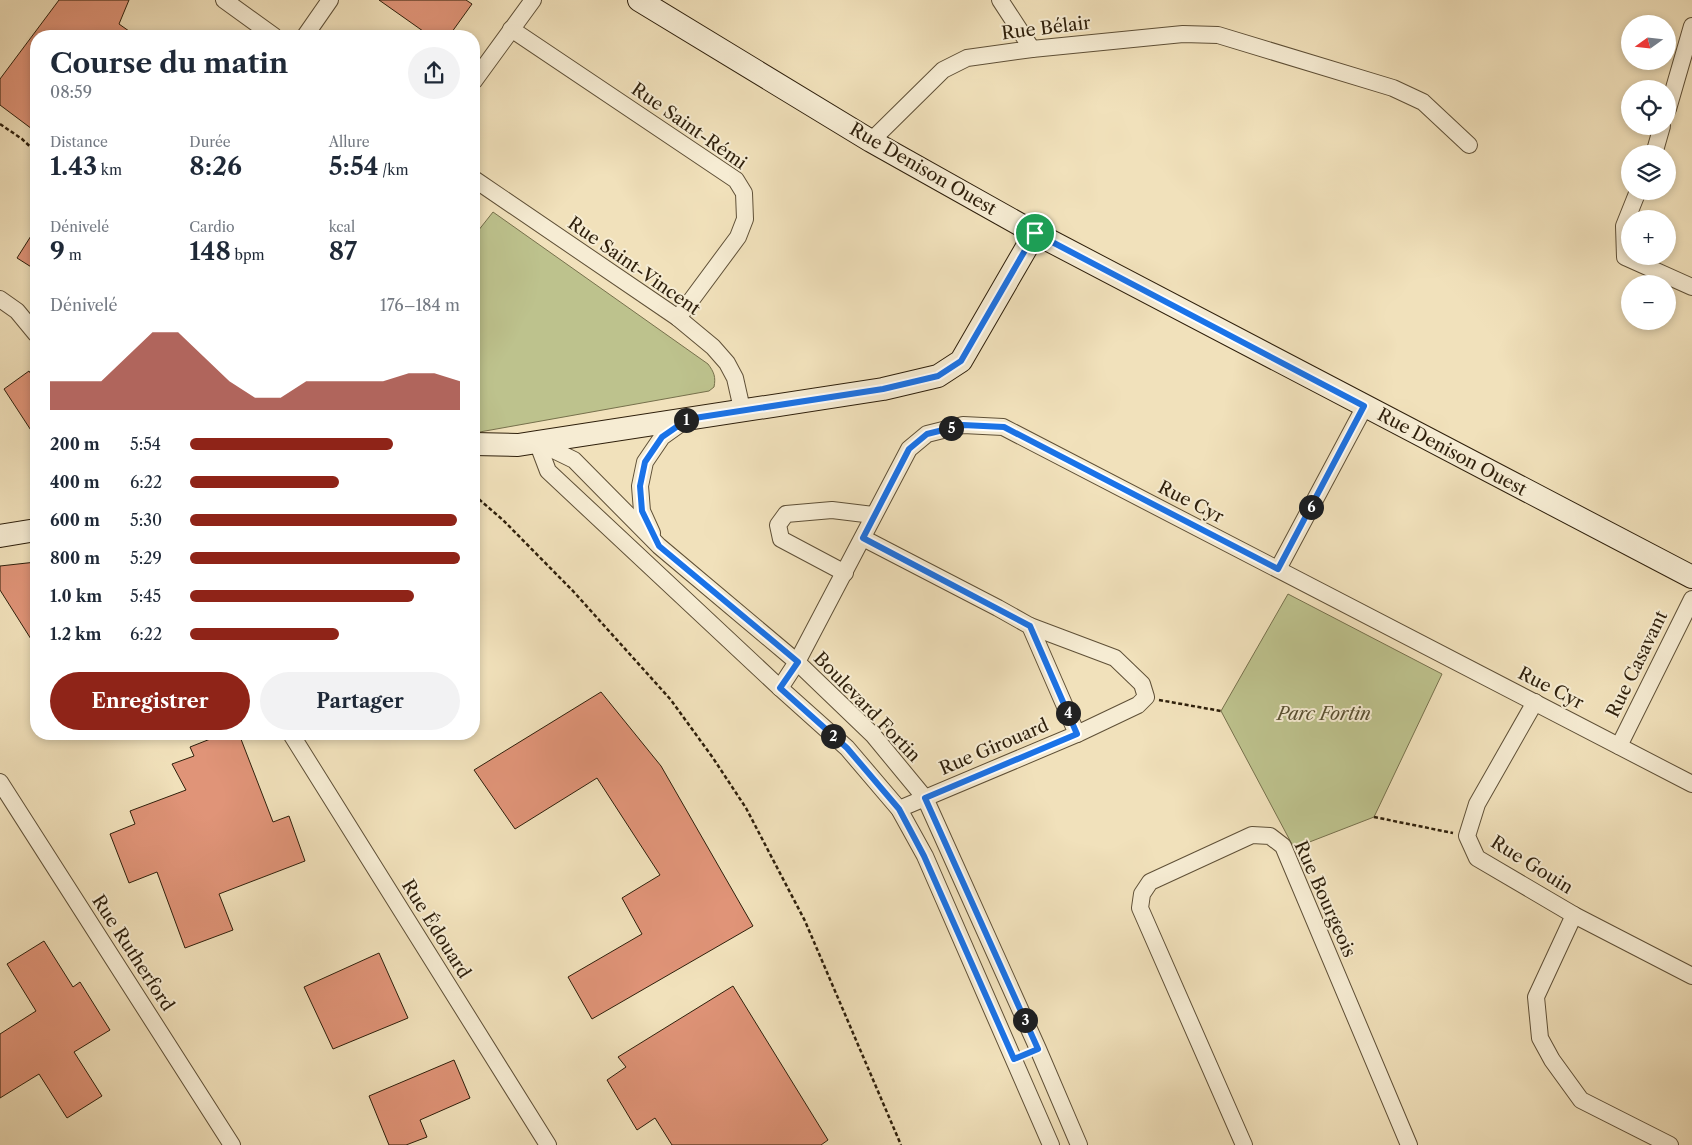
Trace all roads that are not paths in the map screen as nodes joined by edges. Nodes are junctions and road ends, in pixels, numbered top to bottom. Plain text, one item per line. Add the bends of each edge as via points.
1 (224, 0) edge
2 (330, 0) edge
3 (533, 0) edge
4 (640, 0) edge
5 (1000, 0) edge
6 (1692, 26) edge
7 (511, 29) junction
8 (266, 30) edge
9 (309, 30) edge
10 (1032, 49) junction
11 (480, 73) edge
12 (1676, 81) edge
13 (871, 141) junction
14 (1469, 145) dead end
15 (480, 183) edge
16 (1634, 200) edge
17 (1035, 233) junction
18 (1692, 287) edge
19 (0, 299) edge
20 (678, 318) junction
21 (30, 327) edge
22 (1364, 406) junction
23 (742, 409) junction
24 (688, 419) junction
25 (527, 443) junction
26 (480, 444) edge
27 (480, 457) edge
28 (873, 515) junction
29 (30, 531) edge
30 (0, 536) edge
31 (863, 538) junction
32 (659, 546) junction
33 (1278, 569) junction
34 (845, 573) junction
35 (1692, 577) edge
36 (1692, 599) edge
37 (1030, 626) junction
38 (798, 662) junction
39 (780, 688) junction
40 (1535, 702) junction
41 (1077, 734) junction
42 (295, 740) edge
43 (1619, 746) junction
44 (0, 782) edge
45 (1692, 784) edge
46 (925, 798) junction
47 (899, 809) junction
48 (1574, 915) junction
49 (1692, 976) edge
50 (1038, 1049) junction
51 (1014, 1059) junction
52 (232, 1145) edge
53 (548, 1145) edge
54 (1051, 1145) edge
55 (1080, 1145) edge
56 (1244, 1145) edge
57 (1409, 1145) edge
58 (1670, 1145) edge

1 - 8 street
2 - 9 street
3 - 7 street
4 - 13 street, Rue Denison Ouest
5 - 10 street
6 - 12 street
7 - 11 street
7 - 20 street, Rue Saint-Rémi via 736,180 744,193 745,219 738,237
10 - 13 street, Rue Bélair via 966,58 943,70
10 - 14 street, Rue Bélair via 1183,34 1218,35 1393,88 1424,102
13 - 17 street, Rue Denison Ouest
15 - 20 street, Rue Saint-Vincent
16 - 18 street via 1624,226 1625,257
17 - 22 street, Rue Denison Ouest
17 - 23 street via 961,361 938,376 883,389
19 - 21 street via 17,311
20 - 23 street, Rue Saint-Vincent via 727,362 735,378
22 - 33 street
22 - 35 street, Rue Denison Ouest
23 - 24 street
24 - 25 street
24 - 32 street, Boulevard Fortin via 662,437 645,462 640,486 642,511
25 - 26 street
25 - 27 street
25 - 32 street, Boulevard Fortin via 574,460
25 - 39 street via 548,471
28 - 31 street, Rue Cyr
28 - 33 street, Rue Cyr via 909,449 927,434 963,425 1004,427
28 - 34 street via 832,510 786,514 778,525 781,540
29 - 30 street
31 - 34 street, Rue Cyr
31 - 37 street
32 - 38 street, Boulevard Fortin
33 - 40 street, Rue Cyr
34 - 38 street, Rue Cyr
36 - 43 street, Rue Casavant
37 - 41 street, Rue Girouard
37 - 41 street, Rue Girouard via 1115,658 1142,684 1146,697 1138,705
38 - 39 street, Rue Cyr
38 - 46 street, Boulevard Fortin via 873,735
39 - 47 street via 847,748
40 - 43 street, Rue Cyr
40 - 48 street, Rue Gouin via 1477,804 1467,836 1477,858
41 - 46 street, Rue Girouard
42 - 53 street, Rue Édouard
43 - 45 street, Rue Cyr
44 - 52 street, Rue Rutherford
46 - 47 street, Rue Girouard
46 - 50 street, Boulevard Fortin
47 - 51 street via 924,856
48 - 49 street, Rue Gouin
48 - 58 street via 1536,997 1540,1038 1581,1100
50 - 51 street
50 - 55 street, Boulevard Fortin
51 - 54 street
56 - 57 street, Rue Bourgeois via 1140,908 1142,894 1150,882 1252,835 1270,836 1283,846

